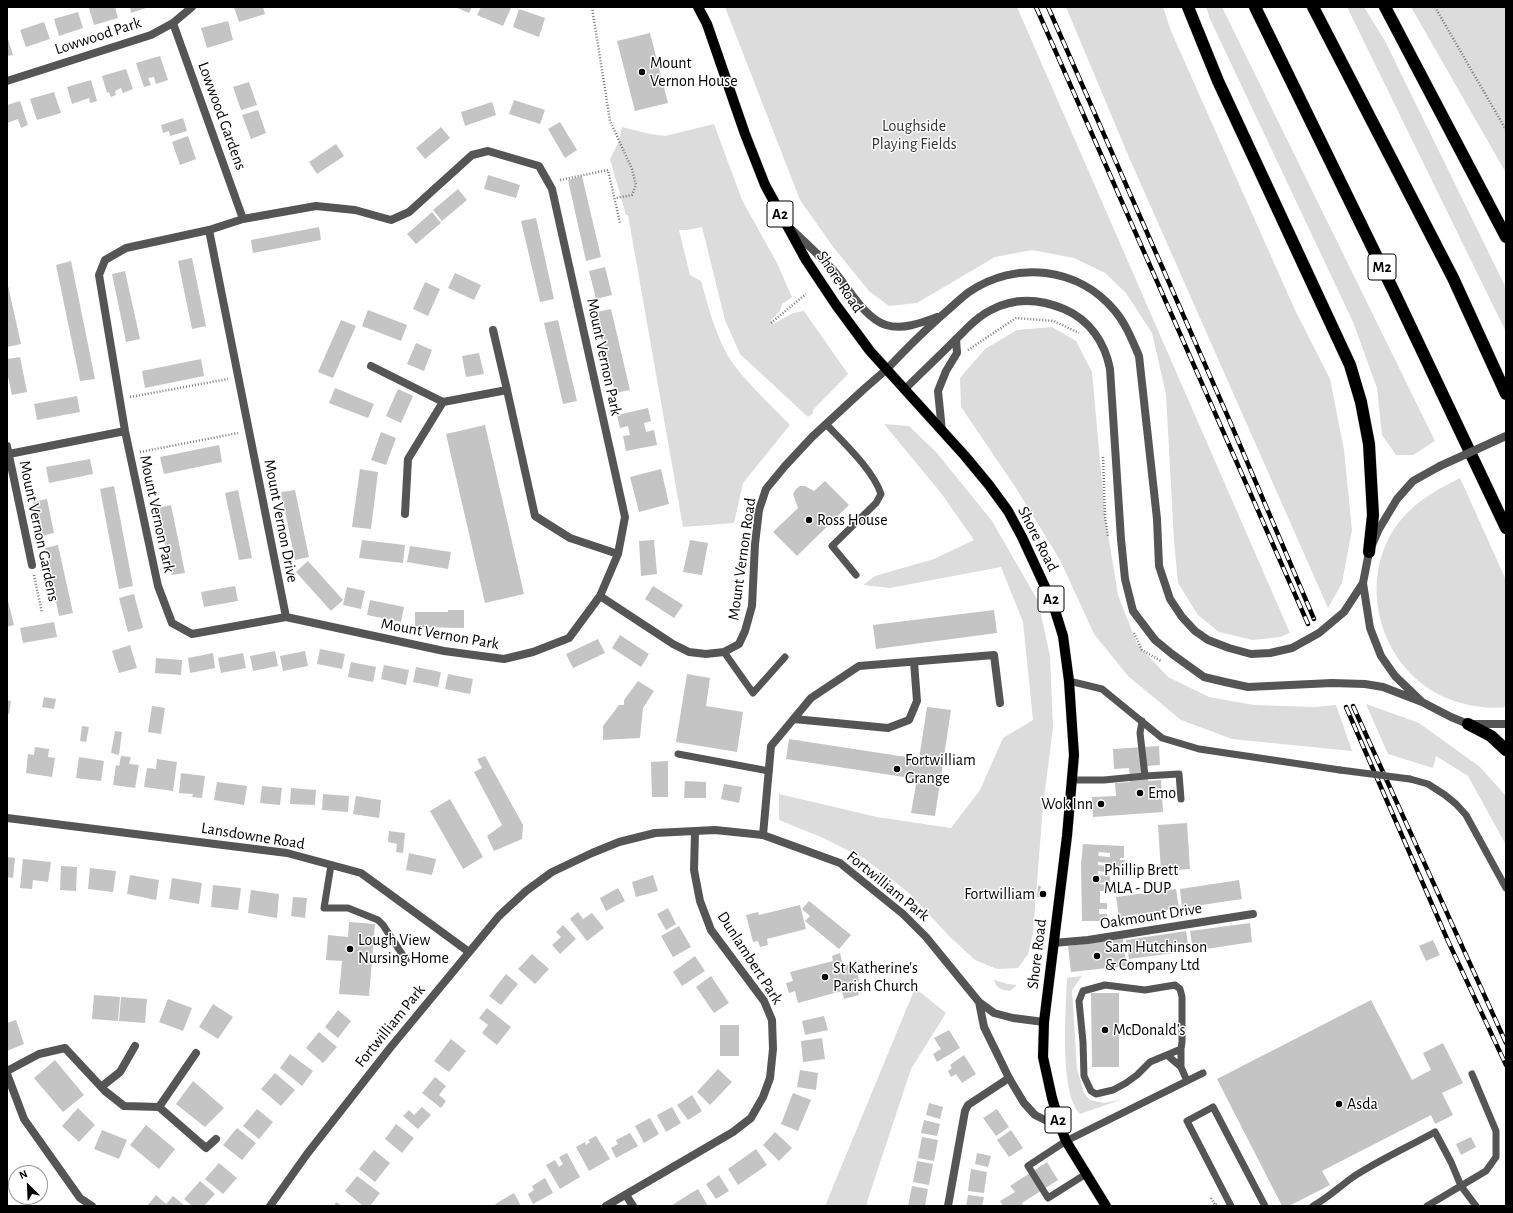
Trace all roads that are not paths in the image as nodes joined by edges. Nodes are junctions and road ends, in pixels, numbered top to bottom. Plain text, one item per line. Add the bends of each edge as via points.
1 (192, 7) edge
2 (698, 7) edge
3 (1188, 7) edge
4 (1255, 7) edge
5 (1313, 7) edge
6 (1385, 7) edge
7 (173, 23) junction
8 (7, 81) edge
9 (244, 219) junction
10 (784, 221) junction
11 (209, 230) junction
12 (1506, 237) edge
13 (941, 316) junction
14 (494, 330) dead end
15 (956, 339) junction
16 (371, 366) dead end
17 (887, 369) junction
18 (507, 390) junction
19 (904, 390) junction
20 (1506, 394) edge
21 (443, 402) junction
22 (826, 424) junction
23 (125, 431) junction
24 (942, 431) junction
25 (1506, 436) edge
26 (8, 450) edge
27 (405, 514) dead end
28 (1506, 528) edge
29 (1369, 552) junction
30 (618, 554) junction
31 (32, 565) road end
32 (856, 575) dead end
33 (1363, 583) junction
34 (600, 596) junction
35 (286, 617) junction
36 (724, 652) junction
37 (785, 657) dead end
38 (914, 662) junction
39 (1069, 681) junction
40 (1422, 702) junction
41 (1000, 703) dead end
42 (794, 719) junction
43 (1142, 721) junction
44 (1468, 724) junction
45 (1506, 724) edge
46 (1506, 750) edge
47 (678, 754) dead end
48 (768, 771) junction
49 (1144, 776) junction
50 (1073, 780) junction
51 (1181, 799) dead end
52 (7, 818) edge
53 (696, 832) junction
54 (763, 835) junction
55 (331, 864) junction
56 (1506, 888) edge
57 (1253, 914) dead end
58 (1053, 943) junction
59 (469, 952) junction
60 (406, 960) dead end
61 (979, 1002) junction
62 (1044, 1022) junction
63 (135, 1046) dead end
64 (1181, 1049) junction
65 (196, 1053) dead end
66 (1167, 1055) junction
67 (1181, 1067) junction
68 (7, 1071) edge
69 (1203, 1073) dead end
70 (7, 1074) edge
71 (1472, 1074) dead end
72 (1009, 1078) junction
73 (1187, 1081) junction
74 (101, 1087) junction
75 (159, 1107) junction
76 (1061, 1128) junction
77 (216, 1139) dead end
78 (1066, 1141) junction
79 (1086, 1174) junction
80 (1461, 1186) junction
81 (626, 1194) junction
82 (92, 1206) edge
83 (270, 1206) edge
84 (606, 1206) edge
85 (633, 1206) edge
86 (948, 1206) edge
87 (1106, 1206) edge
88 (1231, 1206) edge
89 (1265, 1206) edge
90 (1313, 1206) edge
91 (1428, 1206) edge
92 (1476, 1206) edge

1 - 7 street, Lowwood Park
2 - 10 main road, Shore Road / A2 via 707,24 765,185
3 - 29 highway via 1218,80 1350,365 1361,402 1369,444 1373,515
4 - 28 highway, M2
5 - 20 highway via 1453,278
6 - 12 highway
7 - 8 street, Lowwood Park via 151,35
7 - 9 street, Lowwood Gardens
9 - 11 street, Mount Vernon Park
9 - 30 street, Mount Vernon Park via 316,206 356,210 391,220 409,212 472,154 488,151 539,166 554,196 625,517
10 - 13 street via 833,270 870,315 886,325 902,327
10 - 17 main road, Shore Road / A2 via 836,305 870,351
11 - 23 street, Mount Vernon Park via 126,248 105,260 99,275
11 - 35 street, Mount Vernon Drive
13 - 17 street, Mount Vernon Road
13 - 33 street, Mount Vernon Road via 969,292 990,280 1016,272 1044,273 1067,278 1086,286 1102,297 1114,310 1132,338 1139,356 1160,566 1165,588 1182,617 1208,640 1251,654 1292,648 1319,633 1344,612
14 - 18 street
15 - 19 street
15 - 24 street via 957,353 946,371 938,392
15 - 40 street via 991,310 1011,302 1038,301 1074,313 1089,326 1102,344 1110,369 1125,579 1133,611 1155,640 1172,654 1204,677 1225,682 1248,686 1365,684 1383,687
16 - 21 street
17 - 19 main road, Shore Road / A2
17 - 22 street, Mount Vernon Road
18 - 21 street
18 - 30 street via 535,516 570,538
19 - 24 main road, Shore Road / A2
21 - 27 street via 408,459
22 - 32 lane via 868,471 881,494 876,503 832,546
22 - 36 street, Mount Vernon Road via 766,489 755,544 752,606 739,644
23 - 26 street, Mount Vernon Gardens
23 - 35 street, Mount Vernon Park via 158,586 172,623 192,634
24 - 39 main road, Shore Road / A2 via 989,485 1008,511 1022,537 1054,604 1063,636
25 - 29 street, bridge via 1413,481 1397,499
26 - 31 street, Mount Vernon Gardens
29 - 33 street
30 - 34 street, Mount Vernon Park
33 - 40 street via 1370,628 1381,656 1395,676
34 - 35 street, Mount Vernon Park via 569,638 533,652 504,659 444,651
34 - 36 street, Mount Vernon Road via 689,652
36 - 37 lane via 752,693
38 - 41 street via 994,655
38 - 42 street via 859,666 811,698
38 - 42 street via 917,701 909,720 888,728
39 - 43 lane via 1102,689
39 - 50 main road, Shore Road / A2 via 1074,755
40 - 44 street
42 - 48 street via 771,746
43 - 49 lane via 1140,734
43 - 56 lane, bridge via 1162,738 1198,749 1410,779 1428,784 1446,795 1466,815
44 - 45 street
44 - 46 highway via 1491,736
47 - 48 lane
48 - 54 street
49 - 50 lane
49 - 51 lane via 1180,774
50 - 58 main road, Shore Road / A2
52 - 55 street, Lansdowne Road via 287,853
53 - 54 street, Fortwilliam Park via 715,830
53 - 59 street, Fortwilliam Park via 655,833 618,842 552,872 499,916
53 - 81 street, Dunlambert Park via 694,870 700,901 711,930 764,1001 772,1020 770,1078 751,1118 733,1132
54 - 61 street, Fortwilliam Park via 840,862 903,914 926,937
55 - 59 street, Lansdowne Road via 361,873
55 - 60 lane via 324,908 348,908 378,920
57 - 58 street, Oakmount Drive via 1088,940
58 - 62 main road, Shore Road / A2
59 - 83 street, Fortwilliam Park via 385,1054
61 - 62 street, Fortwilliam Park via 994,1012 1013,1018
61 - 72 street via 984,1027
62 - 76 main road, Shore Road / A2 via 1043,1057
63 - 74 street via 120,1072
64 - 66 lane
64 - 66 lane via 1182,997 1180,989 1175,985 1145,990 1105,985 1083,990 1079,1001 1084,1076 1092,1091 1096,1094 1113,1090 1137,1076 1150,1062
64 - 67 lane
65 - 75 street
66 - 67 lane
67 - 73 lane
68 - 74 street via 39,1054 65,1048
69 - 73 lane
70 - 82 street via 24,1118 80,1198
71 - 80 lane via 1496,1131 1496,1157 1486,1171
72 - 76 street via 1024,1103 1035,1115
72 - 86 street via 968,1105 964,1111
73 - 78 lane
74 - 75 street via 124,1106
75 - 77 street via 206,1148
76 - 78 main road, Shore Road / A2
78 - 79 main road, Shore Road / A2
78 - 79 lane via 1028,1166 1048,1198
79 - 87 main road, Shore Road / A2
80 - 90 lane via 1434,1132 1373,1165
80 - 91 lane
80 - 92 lane
81 - 84 street, Dunlambert Park
81 - 85 street
88 - 89 lane via 1187,1121 1213,1107

